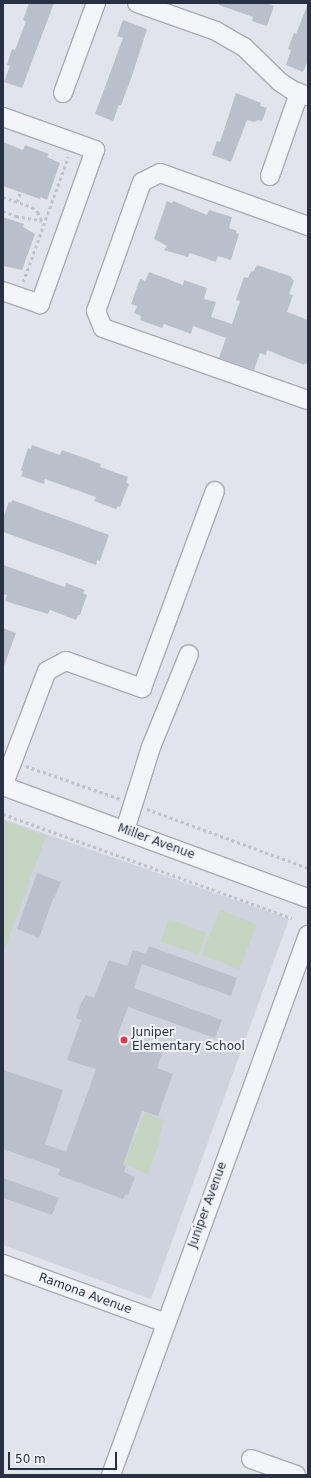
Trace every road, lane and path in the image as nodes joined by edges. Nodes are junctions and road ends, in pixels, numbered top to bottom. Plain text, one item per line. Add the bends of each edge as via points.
1 (96, 3) edge
2 (137, 3) edge
3 (178, 10) edge
4 (63, 93) dead end
5 (304, 95) edge
6 (3, 117) edge
7 (69, 153) dead end
8 (270, 176) dead end
9 (22, 187) dead end
10 (3, 197) edge
11 (16, 202) junction
12 (3, 211) edge
13 (43, 221) junction
14 (308, 226) edge
15 (9, 286) edge
16 (308, 400) edge
17 (215, 491) dead end
18 (189, 654) dead end
19 (12, 760) junction
20 (3, 786) edge
21 (133, 804) junction
22 (3, 814) edge
23 (125, 830) junction
24 (308, 868) edge
25 (308, 898) edge
26 (292, 918) dead end
27 (308, 935) edge
28 (3, 1264) edge
29 (166, 1323) junction
30 (251, 1459) dead end
31 (111, 1475) edge
32 (296, 1475) edge

1 - 4 street
2 - 3 street
3 - 5 street via 244,47 280,82
5 - 8 street
6 - 15 street via 95,150 40,304
7 - 13 path
9 - 11 path
10 - 11 path
11 - 13 path via 32,207
12 - 13 path
13 - 15 path via 22,284
14 - 16 street via 160,173 142,182 96,311 103,328
17 - 19 street via 142,688 66,661 47,671
18 - 21 street via 151,747
19 - 20 street
19 - 21 path
20 - 23 street, Miller Avenue
21 - 23 street
21 - 24 path
22 - 26 path
23 - 25 street, Miller Avenue
27 - 29 street, Juniper Avenue
28 - 29 street, Ramona Avenue
29 - 31 street, Juniper Avenue
30 - 32 street

